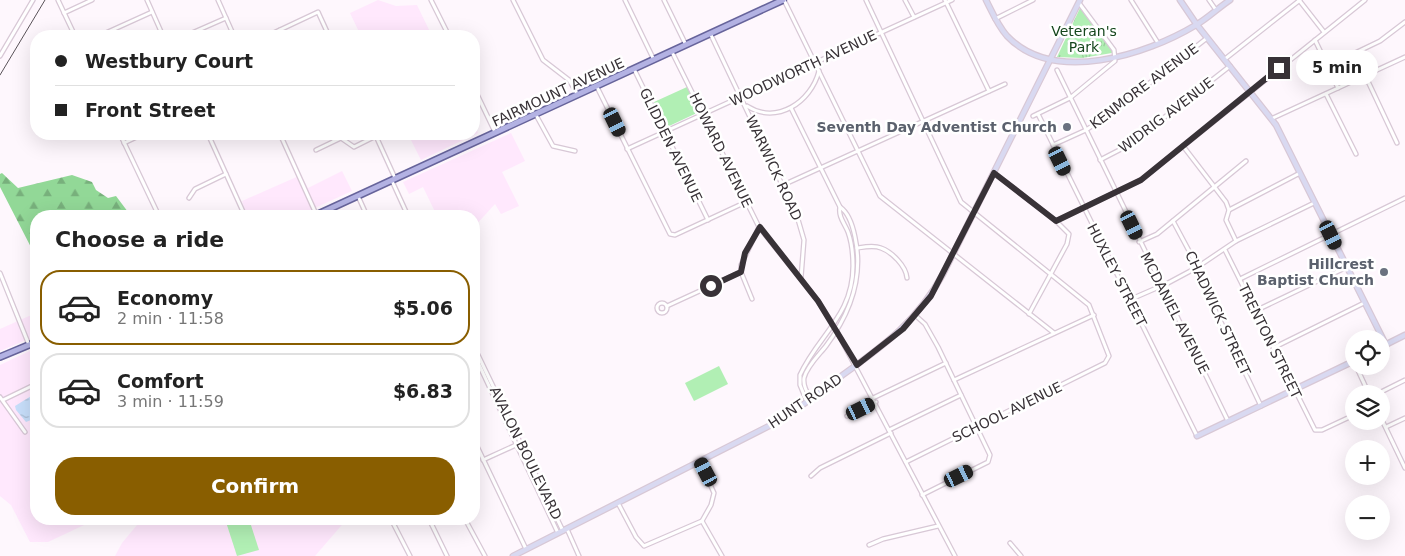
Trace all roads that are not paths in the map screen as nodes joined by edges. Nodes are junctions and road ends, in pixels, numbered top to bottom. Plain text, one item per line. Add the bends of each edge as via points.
1 (33, 0) edge
2 (58, 0) edge
3 (92, 0) edge
4 (147, 0) edge
5 (218, 0) edge
6 (431, 0) edge
7 (513, 0) edge
8 (625, 0) edge
9 (664, 0) edge
10 (784, 0) edge
11 (866, 0) edge
12 (905, 0) edge
13 (952, 0) edge
14 (986, 0) edge
15 (1033, 0) edge
16 (1131, 0) edge
17 (1180, 0) edge
18 (1210, 0) edge
19 (1230, 0) edge
20 (1300, 0) edge
21 (1365, 0) edge
22 (945, 1) edge
23 (1079, 2) edge
24 (1216, 10) junction
25 (152, 12) junction
26 (64, 13) junction
27 (914, 17) junction
28 (226, 18) junction
29 (995, 19) junction
30 (1405, 22) edge
31 (1197, 24) junction
32 (72, 30) edge
33 (112, 30) edge
34 (160, 30) edge
35 (199, 30) edge
36 (231, 30) edge
37 (280, 30) edge
38 (326, 30) edge
39 (446, 30) edge
40 (881, 32) junction
41 (1324, 32) junction
42 (711, 34) junction
43 (1207, 38) junction
44 (1315, 40) junction
45 (1158, 43) junction
46 (686, 46) junction
47 (672, 52) junction
48 (0, 56) edge
49 (1115, 56) junction
50 (1405, 57) edge
51 (1225, 59) junction
52 (654, 60) junction
53 (1050, 60) junction
54 (815, 63) junction
55 (1230, 66) junction
56 (1328, 66) junction
57 (634, 69) junction
58 (1057, 70) dead end
59 (819, 71) junction
60 (1365, 75) junction
61 (1006, 84) dead end
62 (597, 86) junction
63 (1338, 88) junction
64 (989, 91) junction
65 (1251, 91) junction
66 (1326, 94) junction
67 (578, 95) junction
68 (741, 97) junction
69 (1070, 98) junction
70 (480, 100) edge
71 (745, 105) junction
72 (791, 108) junction
73 (703, 114) junction
74 (1038, 114) junction
75 (536, 115) junction
76 (1033, 116) dead end
77 (1273, 118) junction
78 (923, 120) junction
79 (1086, 130) junction
80 (665, 132) junction
81 (496, 133) junction
82 (123, 140) edge
83 (131, 140) edge
84 (211, 140) edge
85 (283, 140) edge
86 (333, 140) edge
87 (343, 140) edge
88 (366, 140) edge
89 (377, 140) edge
90 (124, 143) junction
91 (1397, 143) dead end
92 (1053, 145) junction
93 (1183, 146) junction
94 (628, 149) junction
95 (316, 150) dead end
96 (858, 150) junction
97 (575, 152) dead end
98 (1356, 154) dead end
99 (1100, 160) junction
100 (1246, 161) dead end
101 (820, 167) junction
102 (994, 173) junction
103 (1301, 173) junction
104 (226, 174) junction
105 (393, 180) junction
106 (783, 185) junction
107 (1216, 186) junction
108 (1116, 193) junction
109 (358, 196) junction
110 (189, 198) dead end
111 (1405, 198) edge
112 (746, 202) junction
113 (1314, 203) junction
114 (840, 207) junction
115 (1083, 208) junction
116 (155, 210) edge
117 (243, 210) edge
118 (313, 210) edge
119 (329, 210) edge
120 (364, 210) edge
121 (406, 210) edge
122 (1229, 210) junction
123 (973, 214) junction
124 (708, 220) junction
125 (1056, 221) junction
126 (1174, 221) junction
127 (760, 227) junction
128 (1331, 235) junction
129 (1236, 241) junction
130 (1139, 242) junction
131 (857, 248) junction
132 (1225, 250) junction
133 (953, 254) junction
134 (1347, 267) junction
135 (1196, 268) junction
136 (741, 272) junction
137 (0, 273) edge
138 (1050, 275) junction
139 (907, 278) dead end
140 (800, 279) junction
141 (1240, 279) junction
142 (1161, 286) junction
143 (752, 299) dead end
144 (1129, 300) junction
145 (1364, 303) junction
146 (667, 306) dead end
147 (1255, 311) junction
148 (1029, 314) junction
149 (1094, 315) junction
150 (916, 316) junction
151 (834, 326) junction
152 (1376, 330) edge
153 (837, 331) junction
154 (1054, 333) junction
155 (1405, 335) edge
156 (1390, 342) edge
157 (29, 345) joint
158 (1273, 348) junction
159 (0, 358) edge
160 (946, 363) junction
161 (480, 365) edge
162 (857, 365) junction
163 (1345, 366) edge
164 (954, 380) junction
165 (1405, 380) edge
166 (30, 386) edge
167 (1390, 388) edge
168 (1294, 391) junction
169 (961, 395) junction
170 (1, 398) edge
171 (873, 398) junction
172 (809, 401) junction
173 (876, 402) junction
174 (1261, 406) junction
175 (847, 416) dead end
176 (1405, 418) edge
177 (1345, 419) edge
178 (1228, 421) junction
179 (1390, 425) edge
180 (976, 426) junction
181 (1388, 430) edge
182 (890, 431) junction
183 (25, 432) dead end
184 (1197, 436) joint
185 (518, 444) junction
186 (480, 453) edge
187 (483, 460) junction
188 (1403, 460) edge
189 (700, 462) junction
190 (906, 462) junction
191 (1405, 468) edge
192 (811, 476) dead end
193 (922, 495) junction
194 (618, 503) junction
195 (702, 521) junction
196 (395, 525) edge
197 (432, 525) edge
198 (468, 525) edge
199 (938, 526) junction
200 (562, 531) junction
201 (1010, 543) dead end
202 (869, 545) dead end
203 (526, 549) junction
204 (1019, 555) edge
205 (410, 556) edge
206 (447, 556) edge
207 (485, 556) edge
208 (514, 556) edge
209 (579, 556) edge
210 (722, 556) edge
211 (955, 556) edge

1 - 48 street
2 - 26 street
3 - 26 street
4 - 25 street
5 - 28 street
6 - 39 street
7 - 67 street via 543,60 569,80
8 - 52 street
9 - 46 street
10 - 42 main road, FAIRMOUNT AVENUE
10 - 54 street
11 - 40 street
12 - 27 street
13 - 22 street, WOODWORTH AVENUE
14 - 29 street
15 - 29 street
16 - 45 street
17 - 31 street
18 - 24 street
19 - 24 street
20 - 41 street
20 - 51 street
21 - 41 street
22 - 27 street, WOODWORTH AVENUE
22 - 64 street
23 - 49 street
23 - 53 street, HUNT ROAD
24 - 31 street
25 - 33 street
25 - 34 street
26 - 32 street
27 - 40 street, WOODWORTH AVENUE
28 - 35 street
28 - 36 street
29 - 53 street via 1011,39
30 - 56 street via 1380,41
31 - 43 street
31 - 45 street
37 - 38 street via 318,12
40 - 54 street, WOODWORTH AVENUE
40 - 78 street
41 - 44 street
42 - 46 main road, FAIRMOUNT AVENUE
42 - 68 street, WARWICK ROAD
43 - 51 street
43 - 79 street, KENMORE AVENUE
44 - 56 street
44 - 65 street
45 - 49 street
46 - 47 main road, FAIRMOUNT AVENUE
47 - 52 main road, FAIRMOUNT AVENUE
47 - 73 street, HOWARD AVENUE
49 - 53 street via 1074,63
49 - 69 street via 1113,65
50 - 60 street
51 - 55 street
52 - 57 main road, FAIRMOUNT AVENUE
53 - 102 street, HUNT ROAD
54 - 59 street
54 - 68 street, WOODWORTH AVENUE
55 - 65 street
55 - 99 street, WIDRIG AVENUE via 1125,148
56 - 63 street
57 - 62 main road, FAIRMOUNT AVENUE
57 - 80 street, GLIDDEN AVENUE
58 - 69 street, MCDANIEL AVENUE
59 - 72 street via 814,87
59 - 96 street
60 - 63 street
60 - 91 street
61 - 64 street
62 - 67 main road, FAIRMOUNT AVENUE
62 - 94 street
63 - 66 street
64 - 78 street
65 - 77 street
65 - 93 street
66 - 77 street
66 - 98 street
67 - 75 main road, FAIRMOUNT AVENUE
68 - 71 street, WARWICK ROAD
68 - 73 street, WOODWORTH AVENUE
69 - 74 street
69 - 79 street, MCDANIEL AVENUE
70 - 81 street
71 - 72 street via 755,111 770,113
71 - 106 street, WARWICK ROAD
72 - 101 street
73 - 80 street, WOODWORTH AVENUE
73 - 112 street, HOWARD AVENUE
74 - 76 street
74 - 92 street, HUXLEY STREET
75 - 81 main road, FAIRMOUNT AVENUE
75 - 97 street via 553,146
77 - 103 street
78 - 96 street
78 - 123 street via 961,202
79 - 92 street, KENMORE AVENUE
79 - 99 street, MCDANIEL AVENUE
80 - 94 street, WOODWORTH AVENUE
80 - 124 street, GLIDDEN AVENUE
81 - 105 main road, FAIRMOUNT AVENUE
82 - 90 street
83 - 90 street
84 - 104 street
85 - 118 street
86 - 95 street
87 - 88 street via 354,147
89 - 105 street
90 - 116 street
92 - 115 street, HUXLEY STREET
93 - 107 street
93 - 108 street via 1141,180
94 - 124 street via 671,235
96 - 101 street
96 - 133 street via 880,196
99 - 108 street, MCDANIEL AVENUE
100 - 107 street
101 - 106 street
101 - 114 street
102 - 123 street, HUNT ROAD
102 - 125 street
103 - 113 street
103 - 122 street
104 - 110 street via 195,189
104 - 117 street
105 - 109 main road, FAIRMOUNT AVENUE
105 - 121 street
106 - 140 street, WARWICK ROAD via 802,228 804,249
107 - 122 street
107 - 126 street
108 - 115 street
108 - 130 street, MCDANIEL AVENUE
109 - 119 main road, FAIRMOUNT AVENUE
109 - 120 street
111 - 128 street
112 - 124 street
112 - 127 street, HOWARD AVENUE
113 - 128 street
113 - 129 street
114 - 131 street via 851,223
114 - 151 street via 839,213 852,249 853,273 847,300
115 - 125 street
115 - 144 street, HUXLEY STREET
122 - 129 street via 1226,218
123 - 133 street, HUNT ROAD
123 - 138 street
125 - 138 street via 1067,231 1069,238
126 - 130 street
126 - 135 street, CHADWICK STREET
127 - 136 street via 745,253
127 - 140 street, HOWARD AVENUE
128 - 134 street
128 - 141 street
129 - 132 street
130 - 142 street, MCDANIEL AVENUE
131 - 139 street via 885,250 905,269
131 - 153 street via 855,290
132 - 135 street
132 - 141 street, TRENTON STREET
133 - 148 street
133 - 150 street, HUNT ROAD via 931,296
134 - 145 street
134 - 147 street
135 - 142 street
135 - 174 street, CHADWICK STREET
136 - 143 street
136 - 146 street
137 - 157 street
138 - 148 street
138 - 149 street via 1085,301
140 - 151 street, HOWARD AVENUE
141 - 147 street, TRENTON STREET
142 - 144 street
142 - 178 street, MCDANIEL AVENUE
144 - 184 street, HUXLEY STREET
145 - 152 street
145 - 158 street
147 - 158 street, TRENTON STREET
148 - 154 street
149 - 154 street
149 - 180 street, SCHOOL AVENUE via 1108,361
150 - 160 street via 925,324
150 - 162 street, HUNT ROAD
151 - 153 street, HOWARD AVENUE
151 - 172 street via 800,376 800,385
153 - 162 street, HOWARD AVENUE
153 - 172 street via 805,375
154 - 164 street
155 - 156 street
157 - 159 main road
158 - 168 street, TRENTON STREET
160 - 164 street
160 - 171 street
161 - 185 street, AVALON BOULEVARD
162 - 171 street, HOWARD AVENUE
162 - 172 street, HUNT ROAD
163 - 168 street
164 - 169 street
165 - 167 street
166 - 170 street
168 - 174 street
168 - 177 street, TRENTON STREET via 1317,431
169 - 180 street
169 - 182 street
170 - 183 street
171 - 173 street, HOWARD AVENUE
172 - 189 street, HUNT ROAD via 775,423
173 - 175 street
173 - 182 street, HOWARD AVENUE
174 - 178 street
176 - 179 street
178 - 184 street
180 - 190 street, SCHOOL AVENUE
180 - 193 street via 988,448 989,460
181 - 188 street
182 - 190 street, HOWARD AVENUE
182 - 192 street
185 - 187 street
185 - 200 street, AVALON BOULEVARD
186 - 187 street
187 - 203 street
188 - 191 street
189 - 194 street, HUNT ROAD
189 - 195 street via 714,493
190 - 193 street, HOWARD AVENUE
193 - 199 street, HOWARD AVENUE
194 - 195 street via 636,538 644,546
194 - 200 street, HUNT ROAD
195 - 210 street
196 - 205 street
197 - 206 street
198 - 207 street
199 - 202 street
199 - 211 street, HOWARD AVENUE
200 - 203 street, HUNT ROAD
200 - 209 street, AVALON BOULEVARD
201 - 204 street
203 - 208 street, HUNT ROAD

